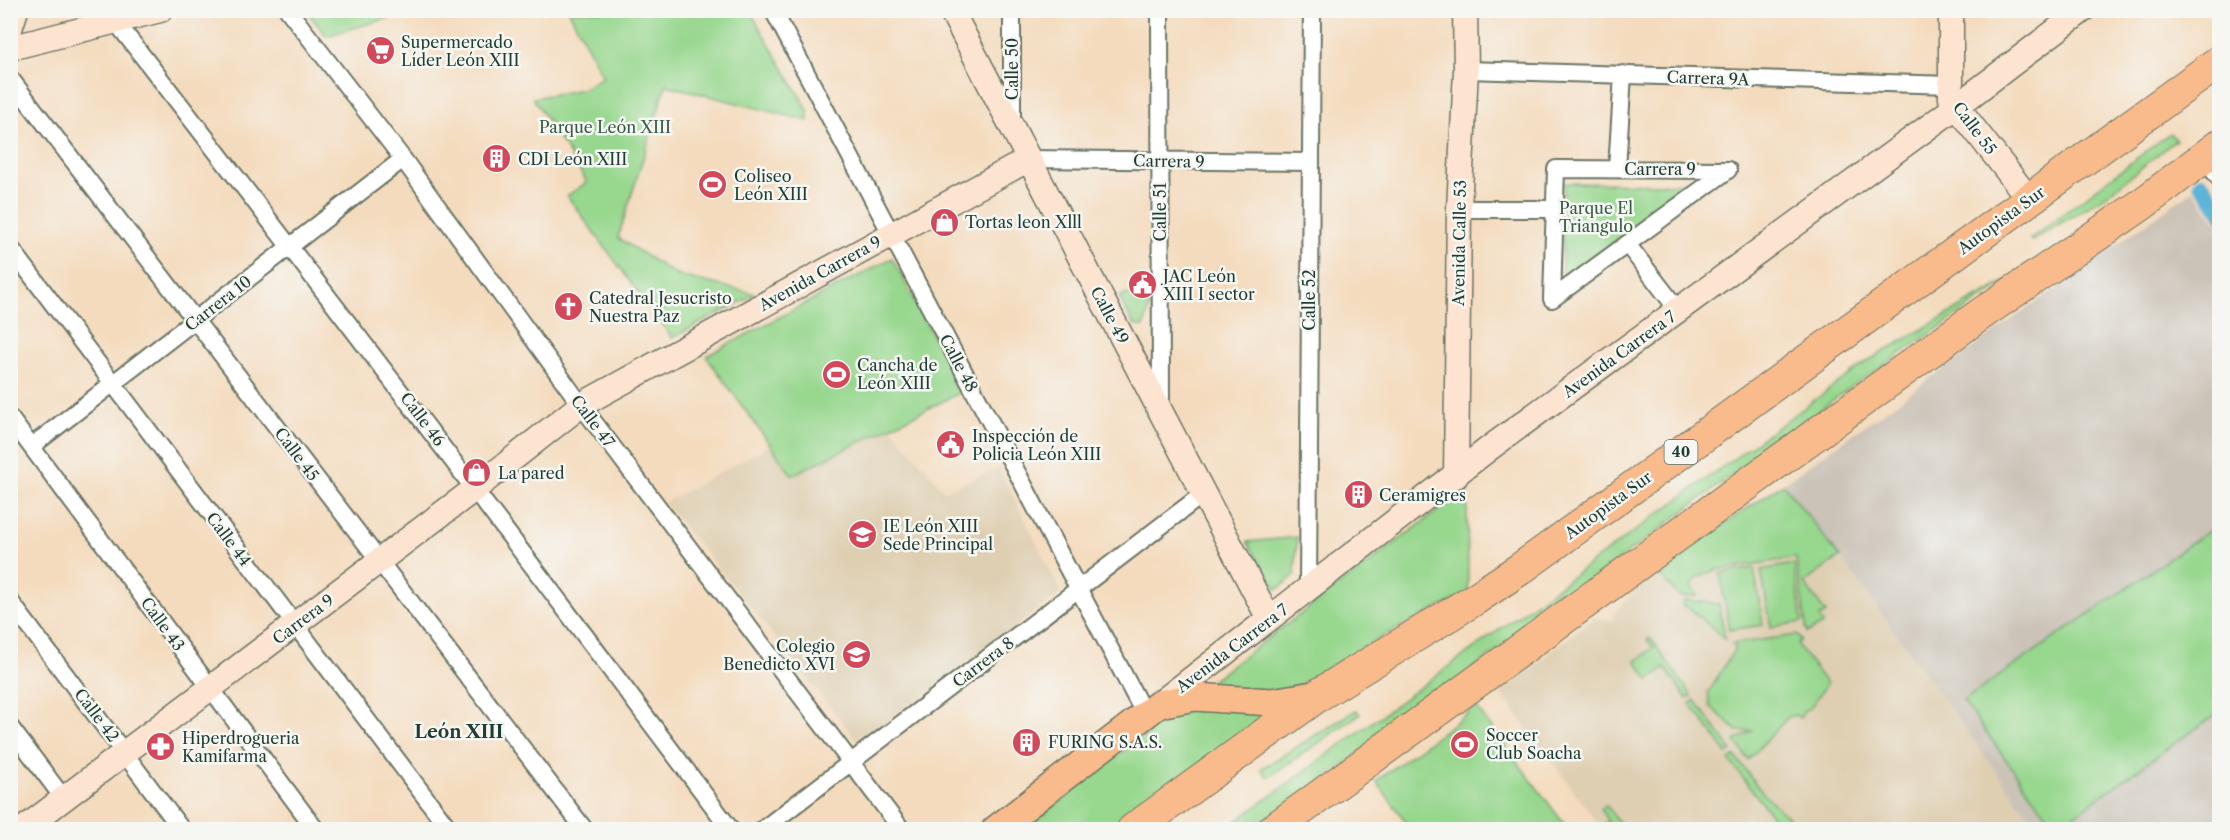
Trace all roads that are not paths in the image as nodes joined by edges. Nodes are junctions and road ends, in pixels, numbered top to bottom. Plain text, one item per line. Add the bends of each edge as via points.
1 (16, 10) edge
2 (160, 10) edge
3 (288, 10) edge
4 (773, 10) edge
5 (951, 10) edge
6 (1012, 10) edge
7 (1160, 10) edge
8 (1312, 10) edge
9 (1465, 10) edge
10 (1951, 10) edge
11 (2083, 10) edge
12 (115, 16) edge
13 (10, 29) edge
14 (10, 48) edge
15 (2220, 61) edge
16 (1466, 70) junction
17 (1623, 74) junction
18 (10, 78) edge
19 (1954, 96) junction
20 (1012, 127) junction
21 (403, 159) junction
22 (1029, 159) junction
23 (1160, 161) junction
24 (2214, 161) edge
25 (1310, 162) junction
26 (1617, 169) junction
27 (2029, 199) junction
28 (1459, 209) junction
29 (1555, 209) junction
30 (891, 234) junction
31 (1627, 244) junction
32 (10, 246) edge
33 (291, 246) junction
34 (1678, 310) junction
35 (196, 319) junction
36 (112, 384) junction
37 (581, 405) junction
38 (1161, 413) junction
39 (10, 418) edge
40 (32, 446) junction
41 (1456, 476) junction
42 (476, 488) junction
43 (1203, 494) junction
44 (378, 562) junction
45 (1078, 589) junction
46 (1308, 590) junction
47 (10, 601) edge
48 (1269, 620) junction
49 (294, 625) junction
50 (210, 688) junction
51 (1320, 694) junction
52 (1152, 709) junction
53 (10, 727) edge
54 (125, 753) junction
55 (851, 762) junction
56 (64, 799) junction
57 (34, 826) edge
58 (182, 830) edge
59 (316, 830) edge
60 (450, 830) edge
61 (585, 830) edge
62 (731, 830) edge
63 (762, 830) edge
64 (902, 830) edge
65 (995, 830) edge
66 (1133, 830) edge
67 (1273, 830) edge

1 - 13 street
2 - 12 street
3 - 21 street, Calle 47
4 - 30 street, Calle 48
5 - 20 street, Calle 49
6 - 20 street, Calle 50
7 - 23 street, Calle 51
8 - 25 street, Calle 52
9 - 16 street, Avenida Calle 53
10 - 19 street, Calle 55
11 - 19 street, Avenida Carrera 7
12 - 14 street
12 - 33 street, Calle 46
15 - 27 highway, Autopista Sur / 40
16 - 17 street, Carrera 9A
16 - 28 street, Avenida Calle 53
17 - 19 street, Carrera 9A
17 - 26 street
18 - 35 street, Calle 45
19 - 27 street, Calle 55
19 - 34 street, Avenida Carrera 7
20 - 22 street, Calle 49
21 - 33 street, Carrera 10
21 - 37 street, Calle 47
22 - 23 street, Carrera 9
22 - 30 street, Avenida Carrera 9
22 - 38 street, Calle 49
23 - 25 street, Carrera 9
23 - 38 street, Calle 51
24 - 67 highway via 2141,205 1981,314
25 - 46 street, Calle 52
26 - 29 street, Carrera 9 via 1556,169
26 - 31 street, Carrera 9 via 1728,170
27 - 51 highway, Autopista Sur / 40 via 1520,569
28 - 29 street
28 - 41 street, Avenida Calle 53
29 - 31 street via 1552,299
30 - 37 street, Avenida Carrera 9
30 - 45 street, Calle 48
31 - 34 street
32 - 36 street, Calle 44
33 - 35 street, Carrera 10
33 - 42 street, Calle 46
34 - 41 street, Avenida Carrera 7
35 - 36 street, Carrera 10
35 - 44 street, Calle 45
36 - 40 street, Carrera 10
36 - 49 street, Calle 44
37 - 42 street, Carrera 9
37 - 55 street, Calle 47
38 - 43 street, Calle 49
39 - 40 street, Calle 43
40 - 50 street, Calle 43
41 - 46 street, Avenida Carrera 7
42 - 44 street, Carrera 9
42 - 62 street, Calle 46
43 - 45 street, Carrera 8
43 - 48 street, Calle 49
44 - 49 street, Carrera 9
44 - 61 street, Calle 45
45 - 52 street, Calle 48
45 - 55 street, Carrera 8
46 - 48 street, Avenida Carrera 7
47 - 54 street, Calle 42
48 - 52 street, Avenida Carrera 7
49 - 50 street, Carrera 9
49 - 60 street, Calle 44
50 - 54 street, Carrera 9
50 - 59 street, Calle 43
51 - 52 main road, Avenida Carrera 7 via 1271,702 1195,697
51 - 66 highway, Autopista Sur / 40
52 - 65 main road, Avenida Carrera 7
53 - 56 street
54 - 56 street, Carrera 9
54 - 58 street, Calle 42
55 - 63 street, Carrera 8
55 - 64 street, Calle 47
56 - 57 street, Carrera 9

